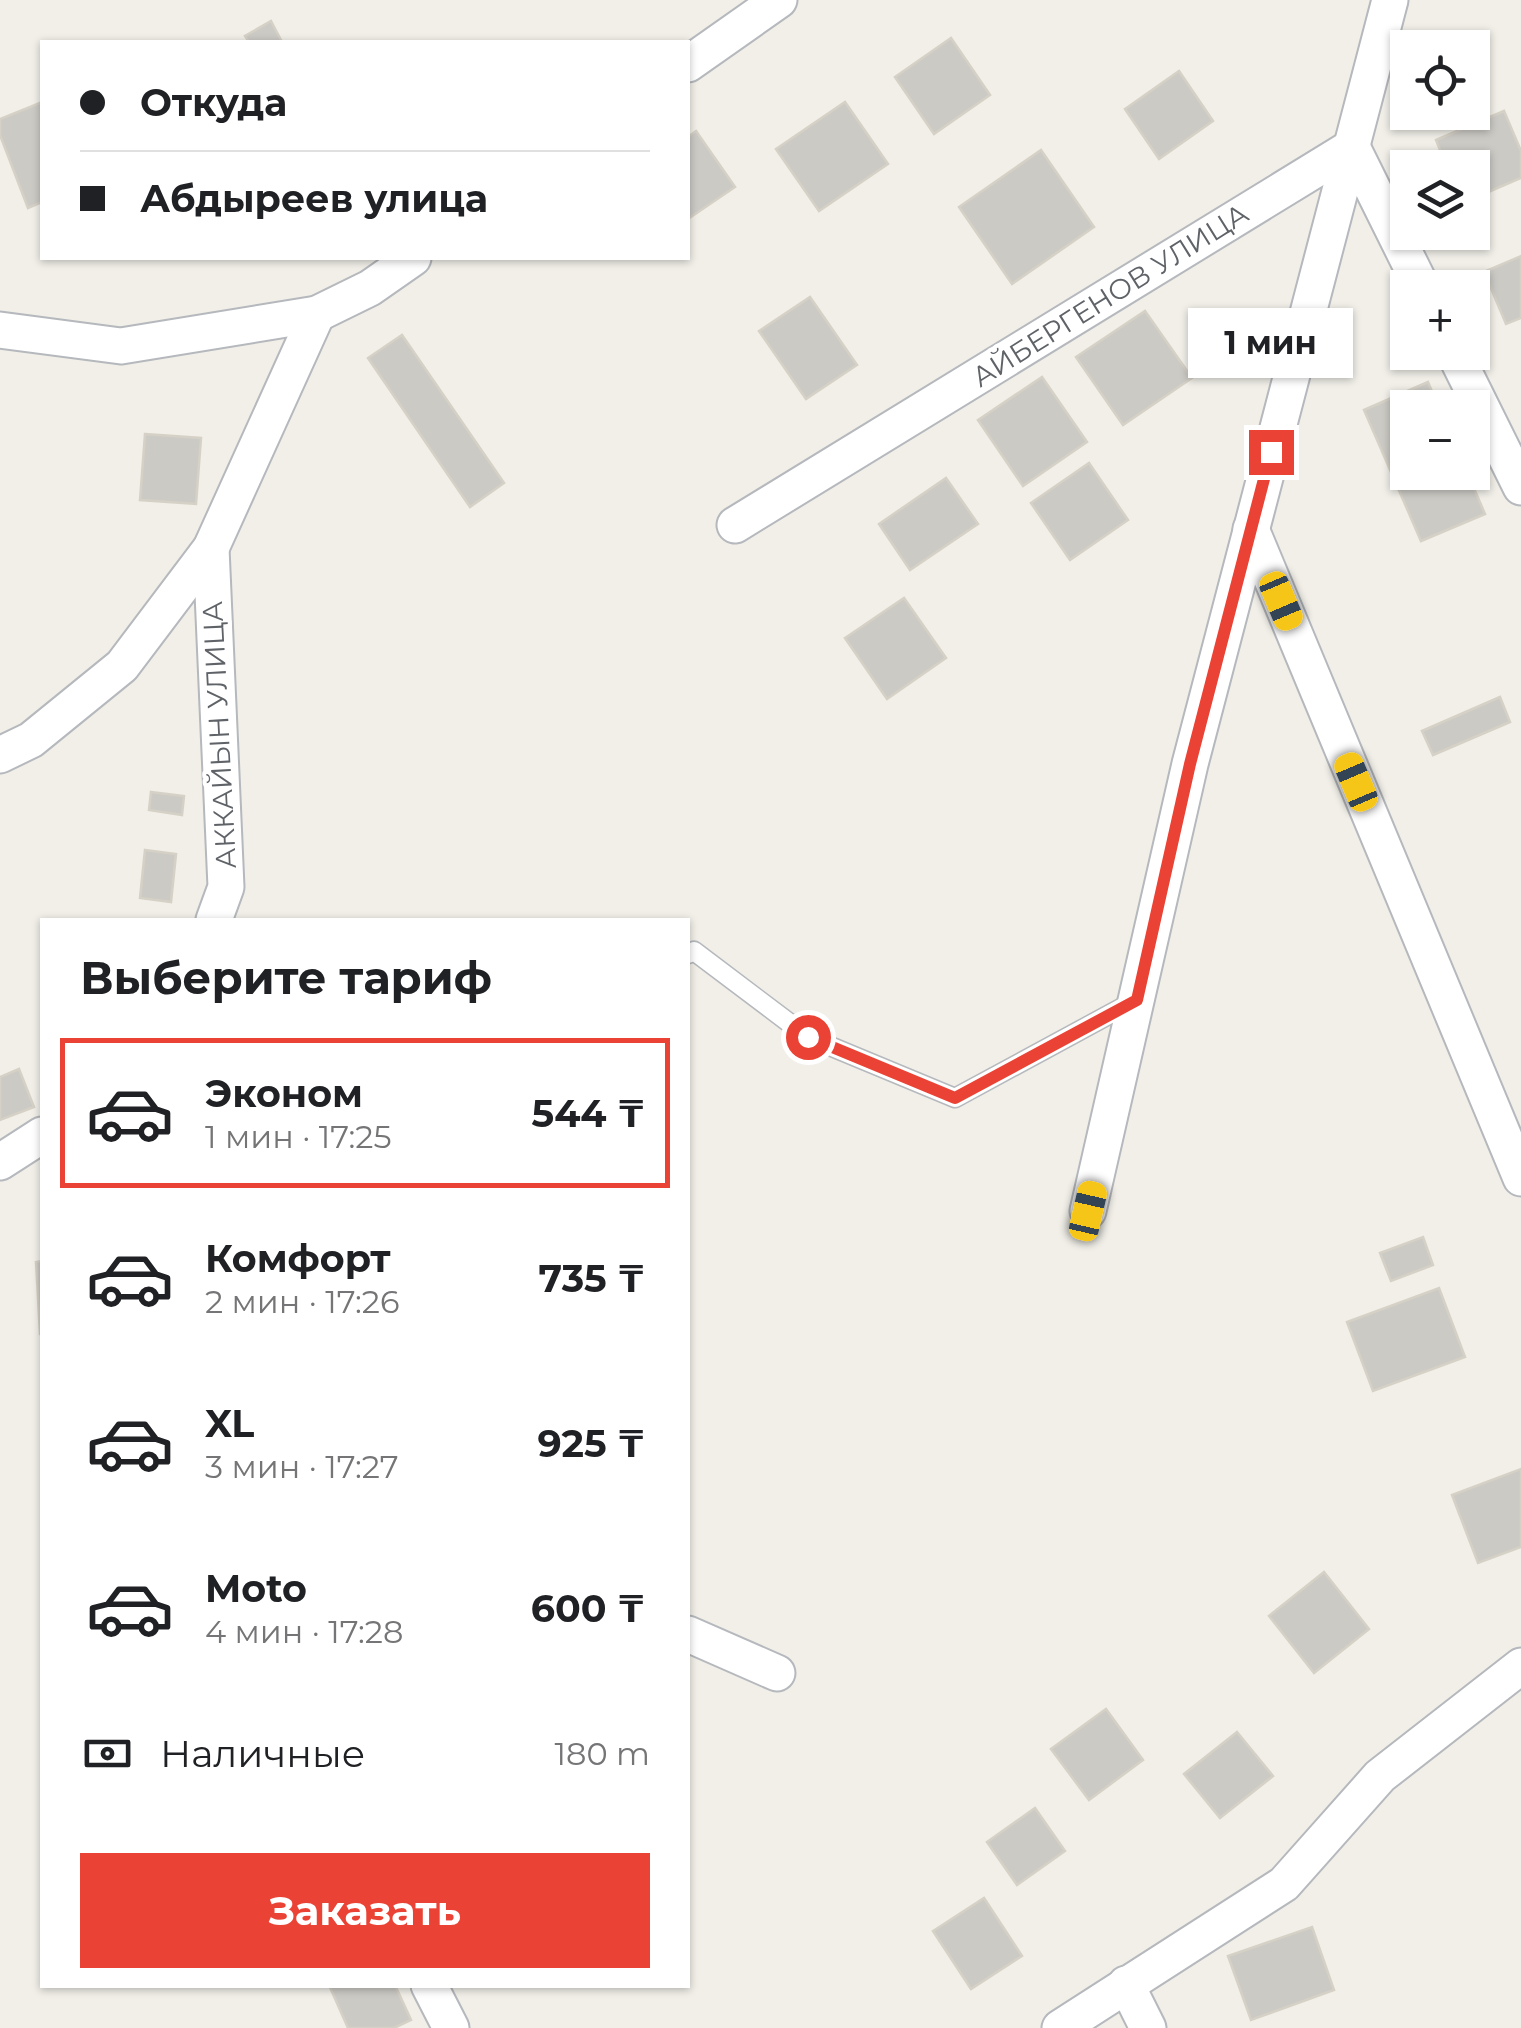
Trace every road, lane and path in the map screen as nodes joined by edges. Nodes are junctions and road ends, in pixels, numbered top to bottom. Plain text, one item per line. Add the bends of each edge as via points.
1 (779, 0) edge
2 (1390, 0) edge
3 (690, 63) edge
4 (1352, 147) junction
5 (410, 260) edge
6 (1413, 270) edge
7 (317, 314) junction
8 (0, 330) edge
9 (1463, 370) edge
10 (1521, 487) edge
11 (735, 525) dead end
12 (1251, 529) junction
13 (210, 548) junction
14 (0, 754) edge
15 (215, 918) edge
16 (690, 953) edge
17 (1137, 1000) junction
18 (40, 1136) edge
19 (0, 1162) edge
20 (1521, 1178) edge
21 (1088, 1211) dead end
22 (690, 1635) edge
23 (1521, 1666) edge
24 (777, 1673) dead end
25 (1126, 1984) junction
26 (431, 1988) edge
27 (451, 2028) edge
28 (1060, 2028) edge
29 (1148, 2028) edge

1 - 3 street
2 - 4 street
4 - 6 street
4 - 11 street, АЙБЕРГЕНОВ УЛИЦА
4 - 12 street
5 - 7 street
7 - 8 street via 121,346
7 - 13 street
9 - 10 street
12 - 17 street
12 - 20 street
13 - 14 street via 122,666 31,740
13 - 15 street, АККАЙЫН УЛИЦА via 226,887
16 - 17 lane via 808,1037 955,1098
17 - 21 street
18 - 19 street
22 - 24 street
23 - 25 street via 1380,1776 1284,1884
25 - 28 street
25 - 29 street
26 - 27 street

